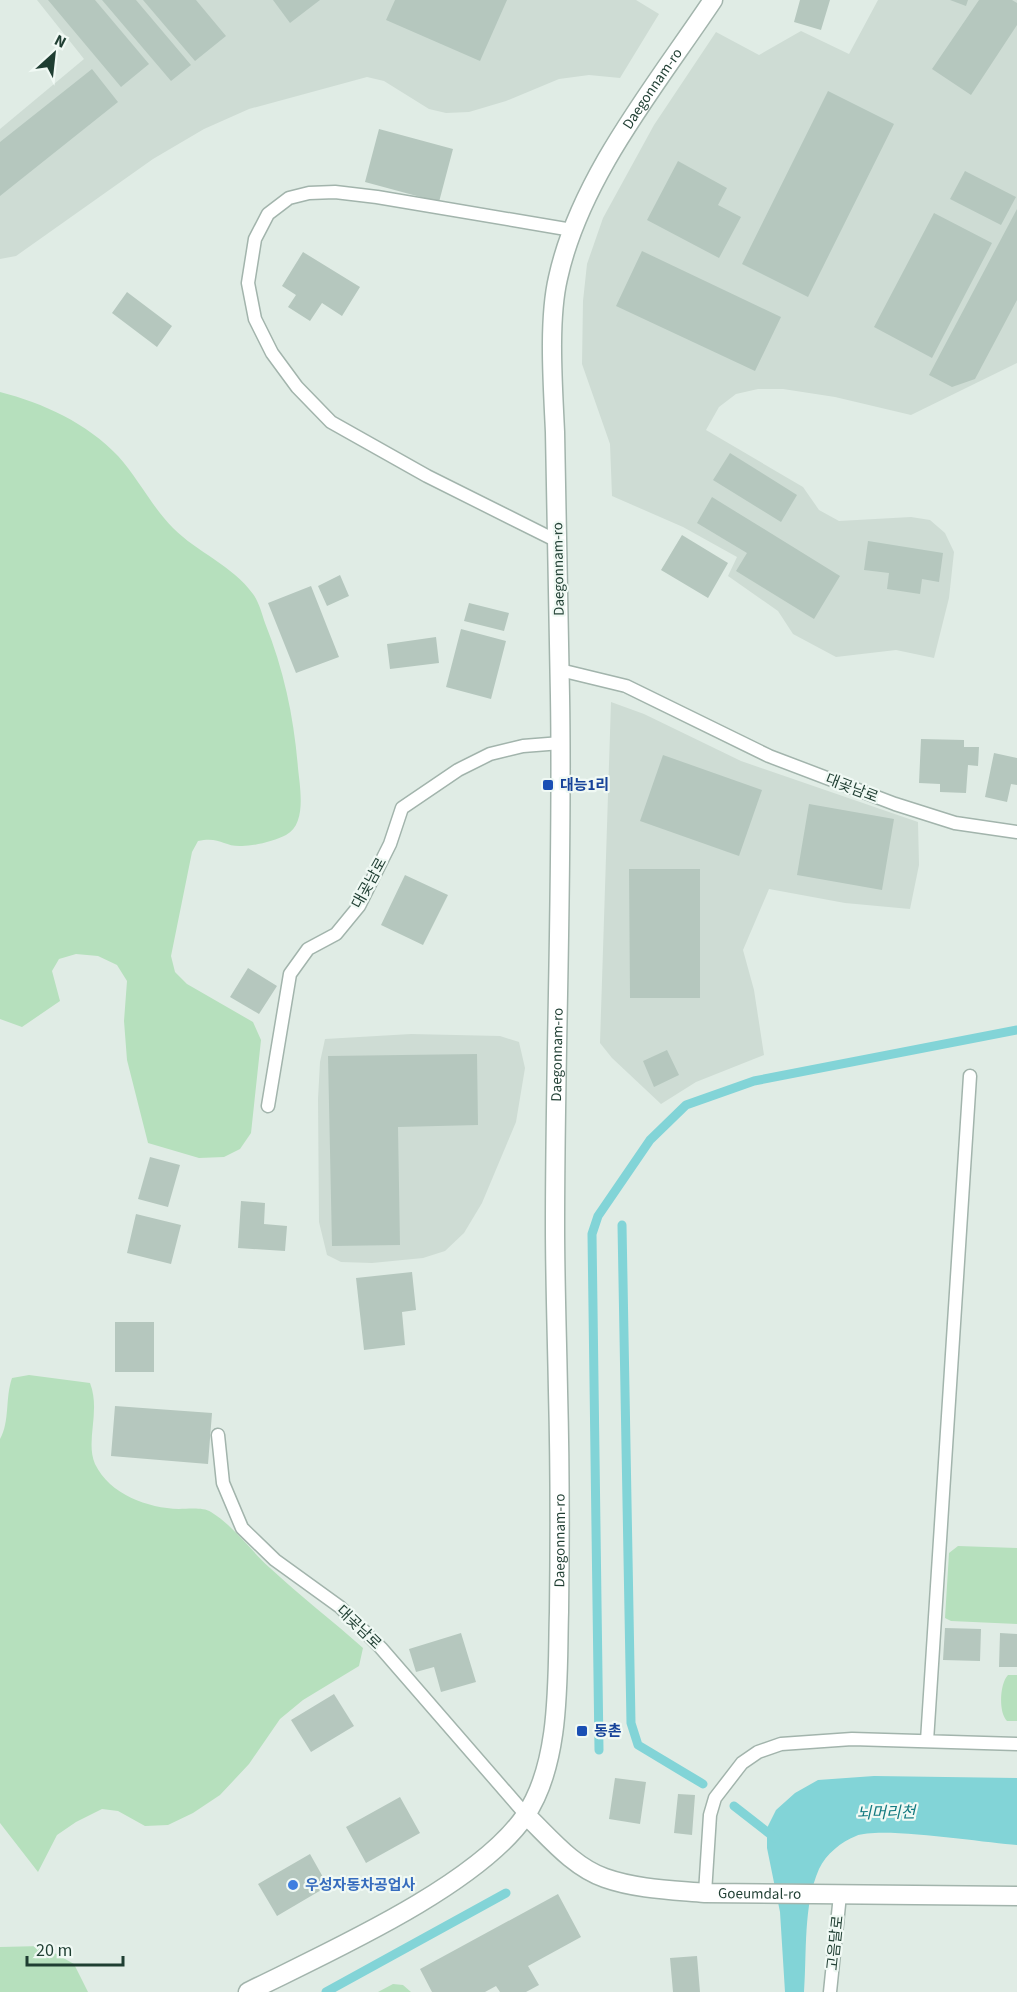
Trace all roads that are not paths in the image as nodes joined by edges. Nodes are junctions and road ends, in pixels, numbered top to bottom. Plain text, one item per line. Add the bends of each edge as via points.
1 (713, 0) edge
2 (572, 230) junction
3 (557, 541) junction
4 (560, 670) junction
5 (561, 743) junction
6 (1017, 832) edge
7 (970, 1076) dead end
8 (268, 1106) dead end
9 (218, 1435) dead end
10 (927, 1741) junction
11 (1017, 1744) edge
12 (526, 1815) junction
13 (705, 1893) junction
14 (840, 1895) junction
15 (1017, 1896) edge
16 (248, 1992) edge
17 (830, 1992) edge

1 - 2 street, Daegonnam-ro via 613,151
2 - 3 street, Daegonnam-ro via 556,293 553,362
2 - 3 lane via 377,197 309,193 289,198 268,214 255,239 248,283 255,319 272,353 297,387 331,422 427,476
3 - 4 street, Daegonnam-ro
4 - 5 street, Daegonnam-ro
4 - 6 lane, 대곶남로 via 626,686 769,756 895,804 955,823
5 - 8 lane, 대곶남로 via 490,754 458,770 402,808 390,844 359,906 336,933 308,949 290,974
5 - 12 street, Daegonnam-ro via 555,1228 561,1511 557,1667 547,1763
7 - 10 lane
9 - 12 lane, 대곶남로 via 223,1483 242,1528 275,1560 340,1607 381,1648
10 - 11 lane
10 - 13 lane via 806,1741 758,1752 742,1763 715,1798 710,1815
12 - 13 street, Goeumdal-ro via 570,1858 603,1878
12 - 16 street, Daegonnam-ro via 490,1853 439,1890
13 - 14 street, Goeumdal-ro
14 - 15 street, Goeumdal-ro
14 - 17 lane, 고음달로

